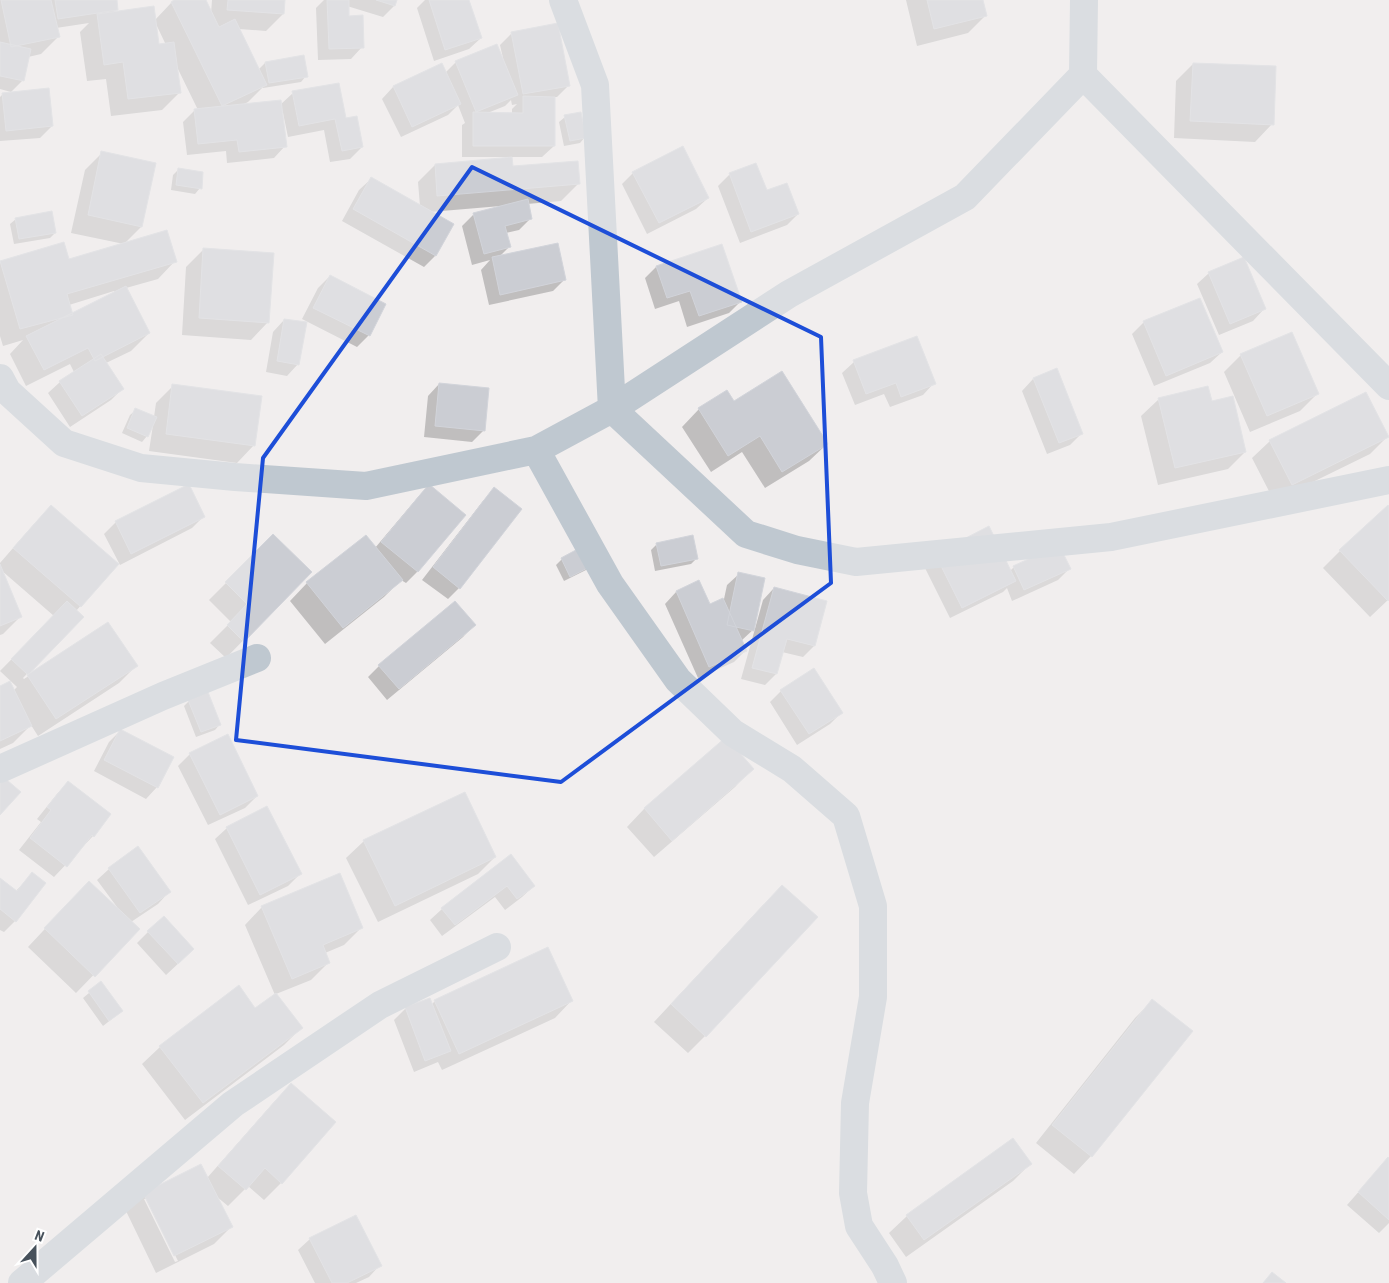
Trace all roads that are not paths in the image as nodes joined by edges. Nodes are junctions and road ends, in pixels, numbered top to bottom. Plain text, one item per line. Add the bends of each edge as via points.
1 (563, 0) edge
2 (1084, 0) edge
3 (1083, 75) junction
4 (0, 378) edge
5 (1389, 386) edge
6 (612, 409) junction
7 (536, 450) junction
8 (1389, 480) edge
9 (257, 658) dead end
10 (0, 770) edge
11 (497, 947) dead end
12 (22, 1283) edge
13 (893, 1283) edge

1 - 6 street via 595,84
2 - 3 street
3 - 5 street
3 - 6 street via 965,197 790,294
4 - 7 street via 7,391 64,443 141,468 366,486
6 - 7 street
6 - 8 street via 746,534 797,550 856,562 1111,537
7 - 13 street via 610,584 678,680 733,733 792,769 846,816 873,906 874,997 855,1103 852,1193 858,1226
9 - 10 street via 163,696
11 - 12 street via 380,1005 233,1104

